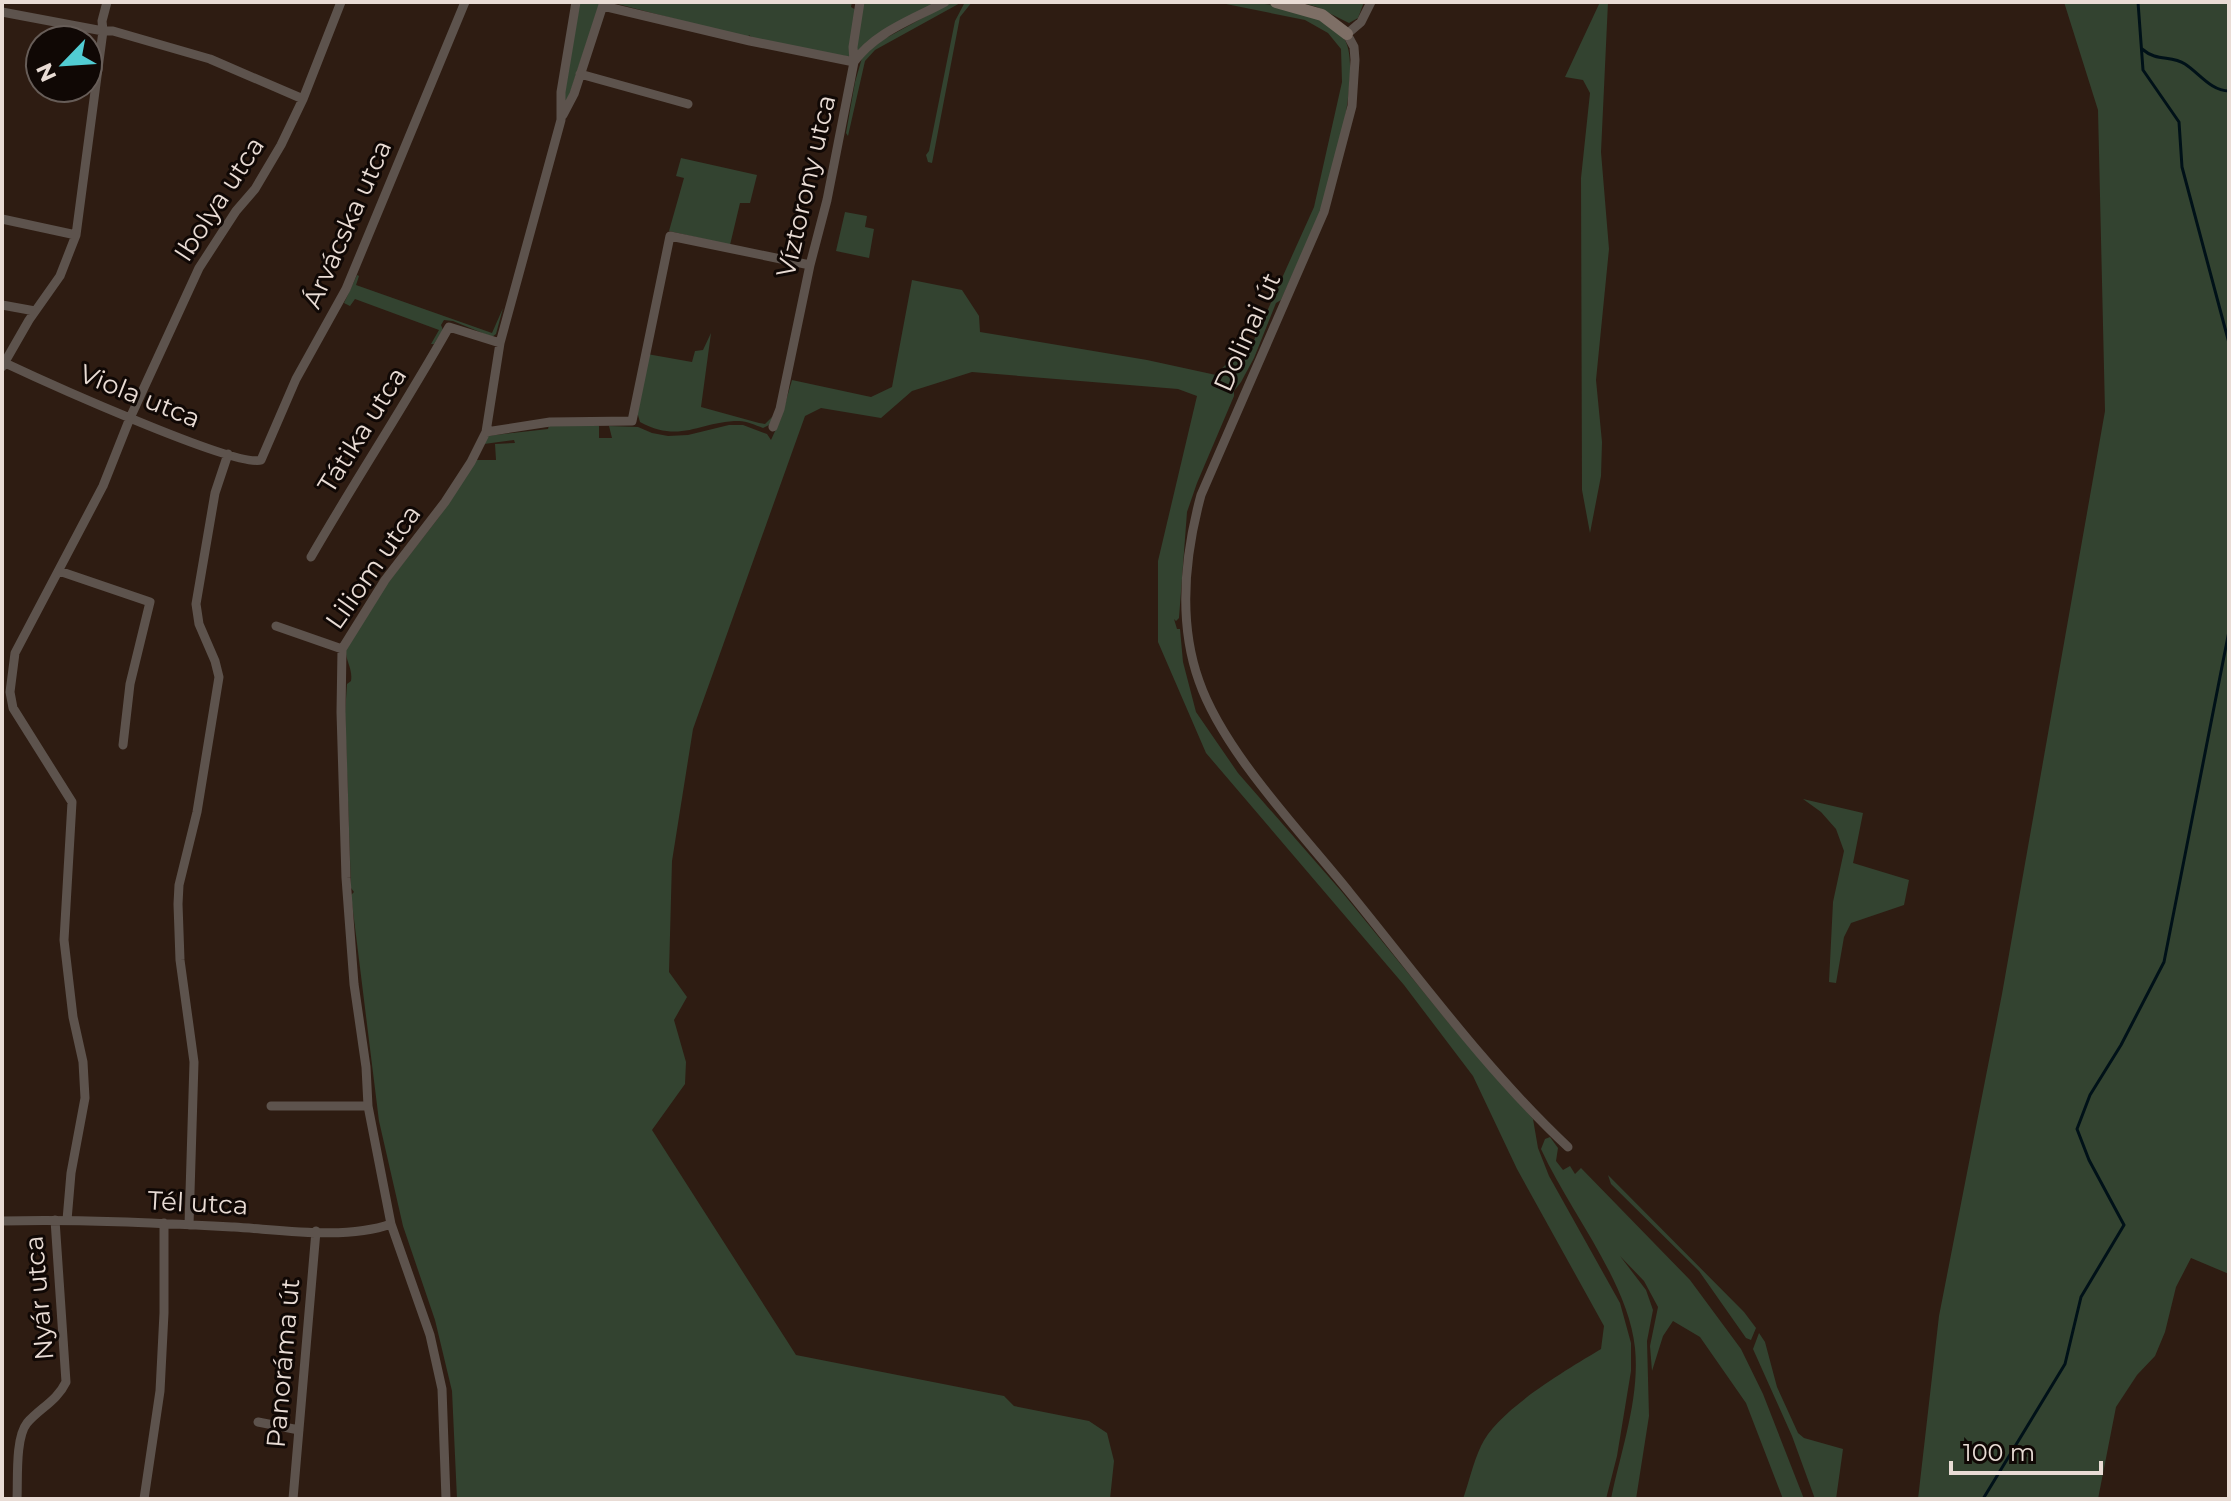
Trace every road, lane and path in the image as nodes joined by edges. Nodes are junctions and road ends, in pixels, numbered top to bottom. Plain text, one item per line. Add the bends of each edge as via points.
1 (107, 2) edge
2 (341, 2) edge
3 (465, 2) edge
4 (576, 2) edge
5 (860, 2) edge
6 (945, 2) edge
7 (1276, 2) edge
8 (1371, 2) edge
9 (603, 4) edge
10 (2, 12) edge
11 (66, 24) edge
12 (102, 24) edge
13 (104, 31) edge
14 (1347, 34) junction
15 (854, 62) junction
16 (580, 74) junction
17 (303, 99) junction
18 (93, 104) edge
19 (688, 104) dead end
20 (561, 120) junction
21 (2, 219) edge
22 (76, 235) junction
23 (810, 265) junction
24 (2, 305) edge
25 (35, 311) junction
26 (500, 343) junction
27 (3, 365) edge
28 (130, 418) junction
29 (773, 427) dead end
30 (486, 432) junction
31 (228, 454) junction
32 (261, 460) joint
33 (311, 557) dead end
34 (59, 571) junction
35 (276, 626) dead end
36 (342, 649) junction
37 (123, 745) dead end
38 (271, 1106) dead end
39 (368, 1106) junction
40 (1568, 1147) dead end
41 (55, 1220) junction
42 (67, 1220) junction
43 (2, 1221) edge
44 (164, 1223) junction
45 (391, 1224) junction
46 (189, 1225) junction
47 (316, 1231) junction
48 (258, 1422) dead end
49 (299, 1430) junction
50 (17, 1499) edge
51 (144, 1499) edge
52 (293, 1499) edge
53 (446, 1499) edge

1 - 12 street
2 - 17 street, Ibolya utca
3 - 32 street, Árvácska utca via 346,289 296,379
4 - 20 street, Liliom utca
5 - 15 street
6 - 15 street, Víztorony utca via 878,38
7 - 14 street via 1322,15
8 - 14 street
9 - 15 street
9 - 16 street
10 - 11 street
13 - 17 street via 210,59
14 - 40 street, Dolinai út via 1355,60 1352,106 1324,212 1214,460 1191,532 1186,587 1191,649 1209,705 1263,786 1488,1061
15 - 23 street, Víztorony utca
16 - 19 street
16 - 20 street
17 - 28 street, Ibolya utca via 255,189 199,268
18 - 22 street
20 - 26 street, Liliom utca
21 - 22 street
22 - 25 street via 60,276
23 - 29 street, Víztorony utca
23 - 30 street via 670,236 632,421 550,422
24 - 25 street
25 - 27 street
26 - 30 street, Liliom utca
26 - 33 street, Tátika utca via 449,327
27 - 28 street, Viola utca
28 - 31 street, Viola utca
28 - 34 street, Ibolya utca via 103,486
30 - 36 street, Liliom utca via 445,502 385,580
31 - 32 street, Viola utca
31 - 46 street via 215,493 195,609 219,677 178,904 195,1072
34 - 37 street via 150,602 130,684
34 - 42 street, Ibolya utca via 15,653 10,692 13,708 72,802 64,940 85,1098
35 - 36 street
36 - 39 street, Liliom utca via 346,878
38 - 39 street
39 - 45 street, Liliom utca
41 - 42 street, Tél utca
41 - 43 street, Tél utca
41 - 50 street, Nyár utca via 66,1382 59,1396 26,1425 20,1439
42 - 44 street, Tél utca
44 - 46 street, Tél utca
44 - 51 street via 160,1391
45 - 47 street, Tél utca via 365,1231
45 - 53 street, Liliom utca via 430,1335 442,1389
46 - 47 street, Tél utca
47 - 49 street, Panoráma út
48 - 49 street
49 - 52 street, Panoráma út

